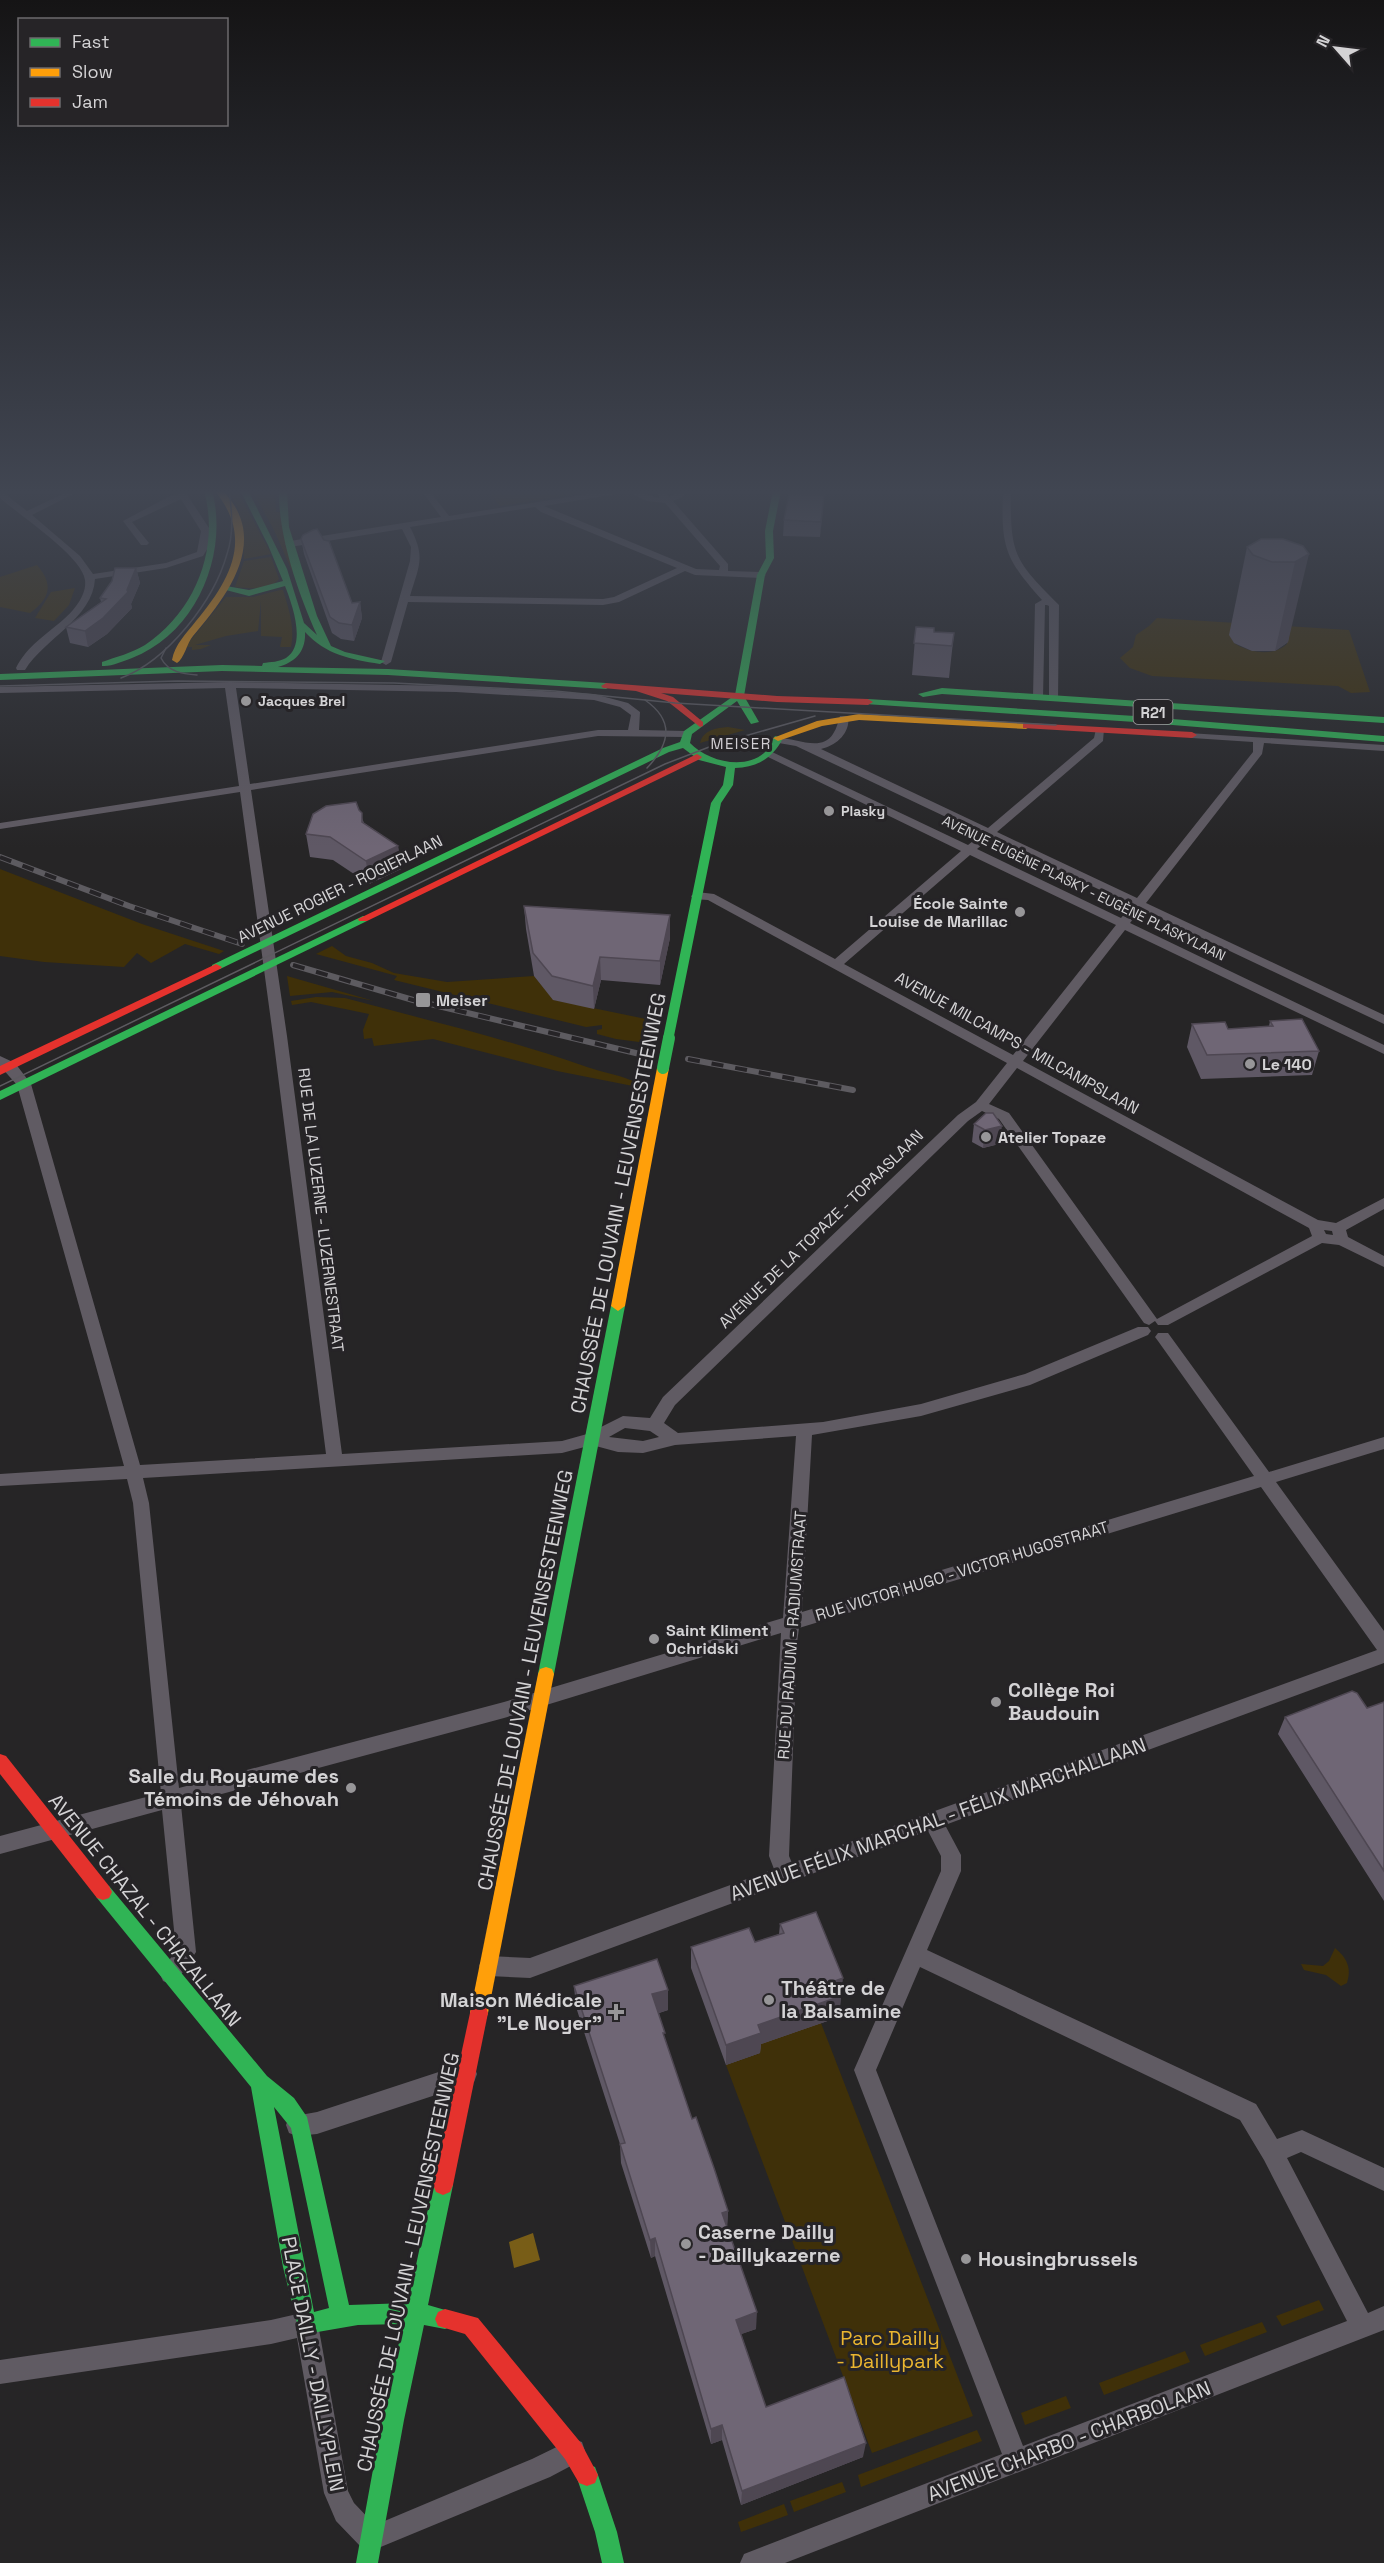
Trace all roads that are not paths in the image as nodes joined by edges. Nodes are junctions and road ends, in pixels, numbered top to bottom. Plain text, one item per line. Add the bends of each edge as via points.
1 (78, 610) edge
2 (183, 610) edge
3 (210, 610) edge
4 (295, 610) edge
5 (311, 610) edge
6 (403, 610) edge
7 (755, 610) edge
8 (1040, 610) edge
9 (1054, 610) edge
10 (300, 625) junction
11 (327, 647) junction
12 (290, 659) junction
13 (177, 660) junction
14 (23, 663) junction
15 (105, 664) junction
16 (390, 664) junction
17 (0, 668) edge
18 (193, 668) junction
19 (222, 668) junction
20 (0, 677) edge
21 (230, 685) junction
22 (636, 688) junction
23 (740, 689) junction
24 (0, 690) edge
25 (922, 694) junction
26 (1038, 697) junction
27 (1054, 698) junction
28 (1384, 720) edge
29 (705, 721) junction
30 (742, 721) junction
31 (843, 722) junction
32 (1100, 731) junction
33 (1384, 731) edge
34 (633, 733) junction
35 (1262, 735) junction
36 (685, 739) junction
37 (778, 739) junction
38 (1384, 739) edge
39 (1384, 748) edge
40 (824, 750) junction
41 (770, 754) junction
42 (697, 757) junction
43 (719, 771) junction
44 (244, 789) junction
45 (716, 803) junction
46 (0, 826) edge
47 (989, 834) junction
48 (970, 850) junction
49 (697, 896) junction
50 (1140, 905) junction
51 (1124, 925) junction
52 (266, 944) junction
53 (836, 964) junction
54 (270, 965) junction
55 (1384, 1020) edge
56 (1384, 1050) edge
57 (1015, 1062) junction
58 (3, 1066) edge
59 (24, 1084) junction
60 (0, 1096) edge
61 (981, 1105) junction
62 (1384, 1203) edge
63 (1318, 1232) junction
64 (1339, 1233) junction
65 (1384, 1262) edge
66 (1155, 1327) junction
67 (654, 1425) junction
68 (804, 1430) junction
69 (592, 1439) junction
70 (675, 1439) junction
71 (1384, 1443) edge
72 (335, 1460) junction
73 (134, 1473) junction
74 (0, 1480) edge
75 (1264, 1480) junction
76 (791, 1623) junction
77 (1384, 1645) edge
78 (1384, 1655) edge
79 (541, 1698) junction
80 (0, 1761) edge
81 (171, 1798) junction
82 (933, 1821) junction
83 (54, 1831) junction
84 (0, 1845) edge
85 (786, 1874) junction
86 (915, 1954) junction
87 (489, 1966) junction
88 (170, 1974) junction
89 (466, 2074) junction
90 (260, 2083) junction
91 (300, 2124) junction
92 (269, 2139) junction
93 (1272, 2152) junction
94 (1384, 2180) edge
95 (417, 2312) junction
96 (341, 2315) junction
97 (1373, 2322) edge
98 (306, 2324) junction
99 (0, 2372) edge
100 (573, 2451) junction
101 (1017, 2462) junction
102 (371, 2539) junction
103 (367, 2563) edge
104 (613, 2563) edge
105 (753, 2563) edge

1 - 14 street
2 - 15 main road via 152,643
3 - 13 main road via 179,648
4 - 10 main road
5 - 11 main road
6 - 16 street
7 - 23 main road
8 - 26 street
9 - 27 street
10 - 11 main road
10 - 12 main road via 300,646
11 - 16 main road
12 - 13 main road, R21
12 - 16 main road, R21
12 - 19 main road via 278,664
13 - 15 main road, R21
13 - 18 main road
14 - 15 main road, R21
14 - 17 main road, R21
16 - 23 main road, R21
18 - 19 main road, R21
18 - 20 main road, R21
19 - 22 main road, R21 via 407,673
21 - 24 street
21 - 34 street via 456,689 594,697 634,711
21 - 44 street, RUE DE LA LUZERNE - LUZERNESTRAAT
22 - 23 main road, R21
22 - 29 main road via 670,699
23 - 25 main road, R21
23 - 29 main road, AVENUE ROGIER - ROGIERLAAN
23 - 30 main road
23 - 35 main road, R21 via 1135,719
25 - 26 main road via 942,691
25 - 33 main road, R21
26 - 27 main road
27 - 28 main road
29 - 30 main road
29 - 36 main road, AVENUE ROGIER - ROGIERLAAN
30 - 37 main road
31 - 32 main road via 886,718
31 - 37 main road via 820,723
31 - 40 street
32 - 35 main road
32 - 47 street via 1099,739
34 - 36 street
34 - 44 street via 598,733
35 - 38 main road, R21
35 - 39 street
35 - 50 street, AVENUE DE LA TOPAZE - TOPAASLAAN via 1258,752
36 - 42 main road via 687,750
36 - 52 main road, AVENUE ROGIER - ROGIERLAAN
37 - 40 street, AVENUE EUGÈNE PLASKY - EUGÈNE PLASKYLAAN
37 - 41 main road
40 - 47 street, AVENUE EUGÈNE PLASKY - EUGÈNE PLASKYLAAN
41 - 43 main road
41 - 48 street, AVENUE EUGÈNE PLASKY - EUGÈNE PLASKYLAAN
42 - 43 main road
42 - 54 main road
43 - 45 main road, CHAUSSÉE DE LOUVAIN - LEUVENSESTEENWEG via 711,796
43 - 45 main road, CHAUSSÉE DE LOUVAIN - LEUVENSESTEENWEG via 729,780
44 - 46 street
44 - 52 street, RUE DE LA LUZERNE - LUZERNESTRAAT
45 - 49 main road, CHAUSSÉE DE LOUVAIN - LEUVENSESTEENWEG
47 - 48 street
47 - 50 street, AVENUE EUGÈNE PLASKY - EUGÈNE PLASKYLAAN
48 - 51 street, AVENUE EUGÈNE PLASKY - EUGÈNE PLASKYLAAN
48 - 53 street
49 - 53 street, AVENUE MILCAMPS - MILCAMPSLAAN via 716,899
49 - 69 main road, CHAUSSÉE DE LOUVAIN - LEUVENSESTEENWEG, bridge
50 - 51 street, AVENUE DE LA TOPAZE - TOPAASLAAN
50 - 55 street, AVENUE EUGÈNE PLASKY - EUGÈNE PLASKYLAAN
51 - 56 street, AVENUE EUGÈNE PLASKY - EUGÈNE PLASKYLAAN
51 - 57 street, AVENUE DE LA TOPAZE - TOPAASLAAN
52 - 54 street, RUE DE LA LUZERNE - LUZERNESTRAAT
52 - 58 main road, AVENUE ROGIER - ROGIERLAAN
53 - 57 street, AVENUE MILCAMPS - MILCAMPSLAAN
54 - 59 main road
54 - 72 street, RUE DE LA LUZERNE - LUZERNESTRAAT
57 - 61 street, AVENUE DE LA TOPAZE - TOPAASLAAN
57 - 63 street, AVENUE MILCAMPS - MILCAMPSLAAN
58 - 59 street
59 - 60 main road
59 - 73 street
61 - 66 street via 1004,1116
61 - 67 street, AVENUE DE LA TOPAZE - TOPAASLAAN via 734,1337 669,1401
62 - 64 street
63 - 64 street via 1331,1241
63 - 66 street
64 - 65 street
66 - 68 street via 1030,1379 921,1410
66 - 75 street
67 - 69 street via 623,1422
67 - 70 street
68 - 70 street
68 - 76 street, RUE DU RADIUM - RADIUMSTRAAT
69 - 70 street via 643,1447
69 - 72 street via 562,1447
69 - 79 main road, CHAUSSÉE DE LOUVAIN - LEUVENSESTEENWEG
71 - 75 street, RUE VICTOR HUGO - VICTOR HUGOSTRAAT
72 - 73 street
73 - 74 street
73 - 81 street via 141,1503
75 - 76 street, RUE VICTOR HUGO - VICTOR HUGOSTRAAT
75 - 77 street
76 - 79 street, RUE VICTOR HUGO - VICTOR HUGOSTRAAT
76 - 85 street, RUE DU RADIUM - RADIUMSTRAAT via 779,1856
78 - 82 street, AVENUE FÉLIX MARCHAL - FÉLIX MARCHALLAAN
79 - 81 street, RUE VICTOR HUGO - VICTOR HUGOSTRAAT
79 - 87 main road, CHAUSSÉE DE LOUVAIN - LEUVENSESTEENWEG
80 - 83 main road, AVENUE CHAZAL - CHAZALLAAN
81 - 83 street, RUE VICTOR HUGO - VICTOR HUGOSTRAAT
81 - 88 street via 186,1952
82 - 85 street, AVENUE FÉLIX MARCHAL - FÉLIX MARCHALLAAN
82 - 86 street via 953,1863
83 - 84 street, RUE VICTOR HUGO - VICTOR HUGOSTRAAT
83 - 88 main road, AVENUE CHAZAL - CHAZALLAAN
85 - 87 street, AVENUE FÉLIX MARCHAL - FÉLIX MARCHALLAAN via 530,1968
86 - 93 street via 1242,2107 1253,2117
86 - 101 street via 865,2070
87 - 89 main road, CHAUSSÉE DE LOUVAIN - LEUVENSESTEENWEG
88 - 90 main road, AVENUE CHAZAL - CHAZALLAAN
89 - 91 street via 317,2123
89 - 95 main road, CHAUSSÉE DE LOUVAIN - LEUVENSESTEENWEG
90 - 91 main road, PLACE DAILLY - DAILLYPLEIN via 287,2105
90 - 92 main road, PLACE DAILLY - DAILLYPLEIN
91 - 92 street via 279,2130
91 - 96 main road, PLACE DAILLY - DAILLYPLEIN
92 - 98 main road, PLACE DAILLY - DAILLYPLEIN
93 - 94 street via 1302,2141
93 - 97 street
95 - 96 main road
95 - 100 main road via 471,2325
95 - 102 main road, CHAUSSÉE DE LOUVAIN - LEUVENSESTEENWEG
96 - 98 main road
97 - 101 street, AVENUE CHARBO - CHARBOLAAN
98 - 99 street
98 - 102 street, PLACE DAILLY - DAILLYPLEIN via 336,2493 345,2512
100 - 102 street
100 - 104 main road via 587,2474
101 - 105 street, AVENUE CHARBO - CHARBOLAAN
102 - 103 main road, CHAUSSÉE DE LOUVAIN - LEUVENSESTEENWEG

